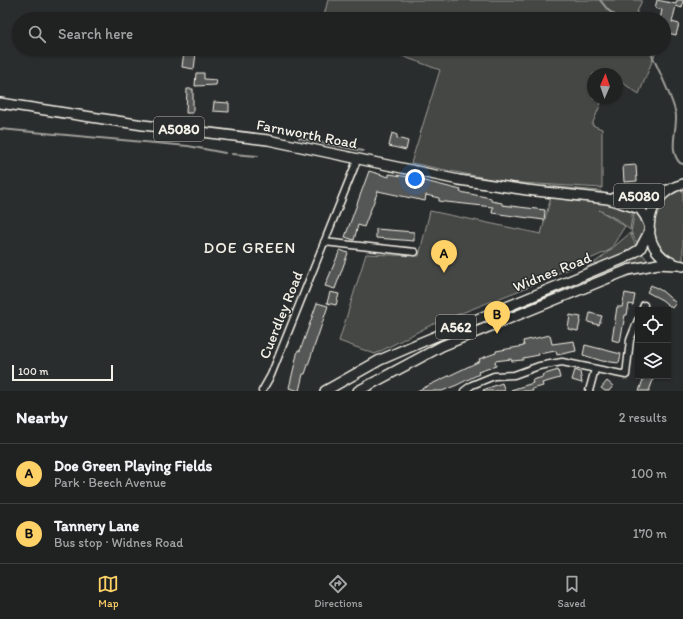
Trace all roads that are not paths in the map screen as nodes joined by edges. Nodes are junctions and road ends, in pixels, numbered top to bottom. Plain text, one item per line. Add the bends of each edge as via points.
1 (0, 103) edge
2 (358, 158) junction
3 (683, 184) edge
4 (670, 190) junction
5 (608, 199) junction
6 (649, 228) junction
7 (324, 242) junction
8 (415, 252) dead end
9 (679, 266) edge
10 (635, 328) edge
11 (594, 368) junction
12 (262, 391) edge
13 (325, 391) edge
14 (358, 391) edge
15 (464, 391) edge
16 (588, 391) edge

1 - 2 main road, Farnworth Road / A5080 via 188,131 268,140
2 - 5 main road, Farnworth Road / A5080 via 491,185
2 - 7 street, Cuerdley Road
3 - 4 main road, A562
4 - 5 main road, Farnworth Road / A5080
4 - 6 main road, A562 via 653,206
5 - 6 main road, Farnworth Road / A5080 via 640,209
6 - 9 main road, A562 via 657,252 662,258
6 - 13 main road, Widnes Road / A562 via 644,244 635,253 380,360
7 - 8 street
7 - 12 street, Cuerdley Road via 271,375
9 - 14 main road, Widnes Road / A562 via 658,264 628,270 442,346
10 - 11 street via 630,340 626,375
11 - 15 street via 562,362 539,366 514,375 494,376
11 - 16 street

